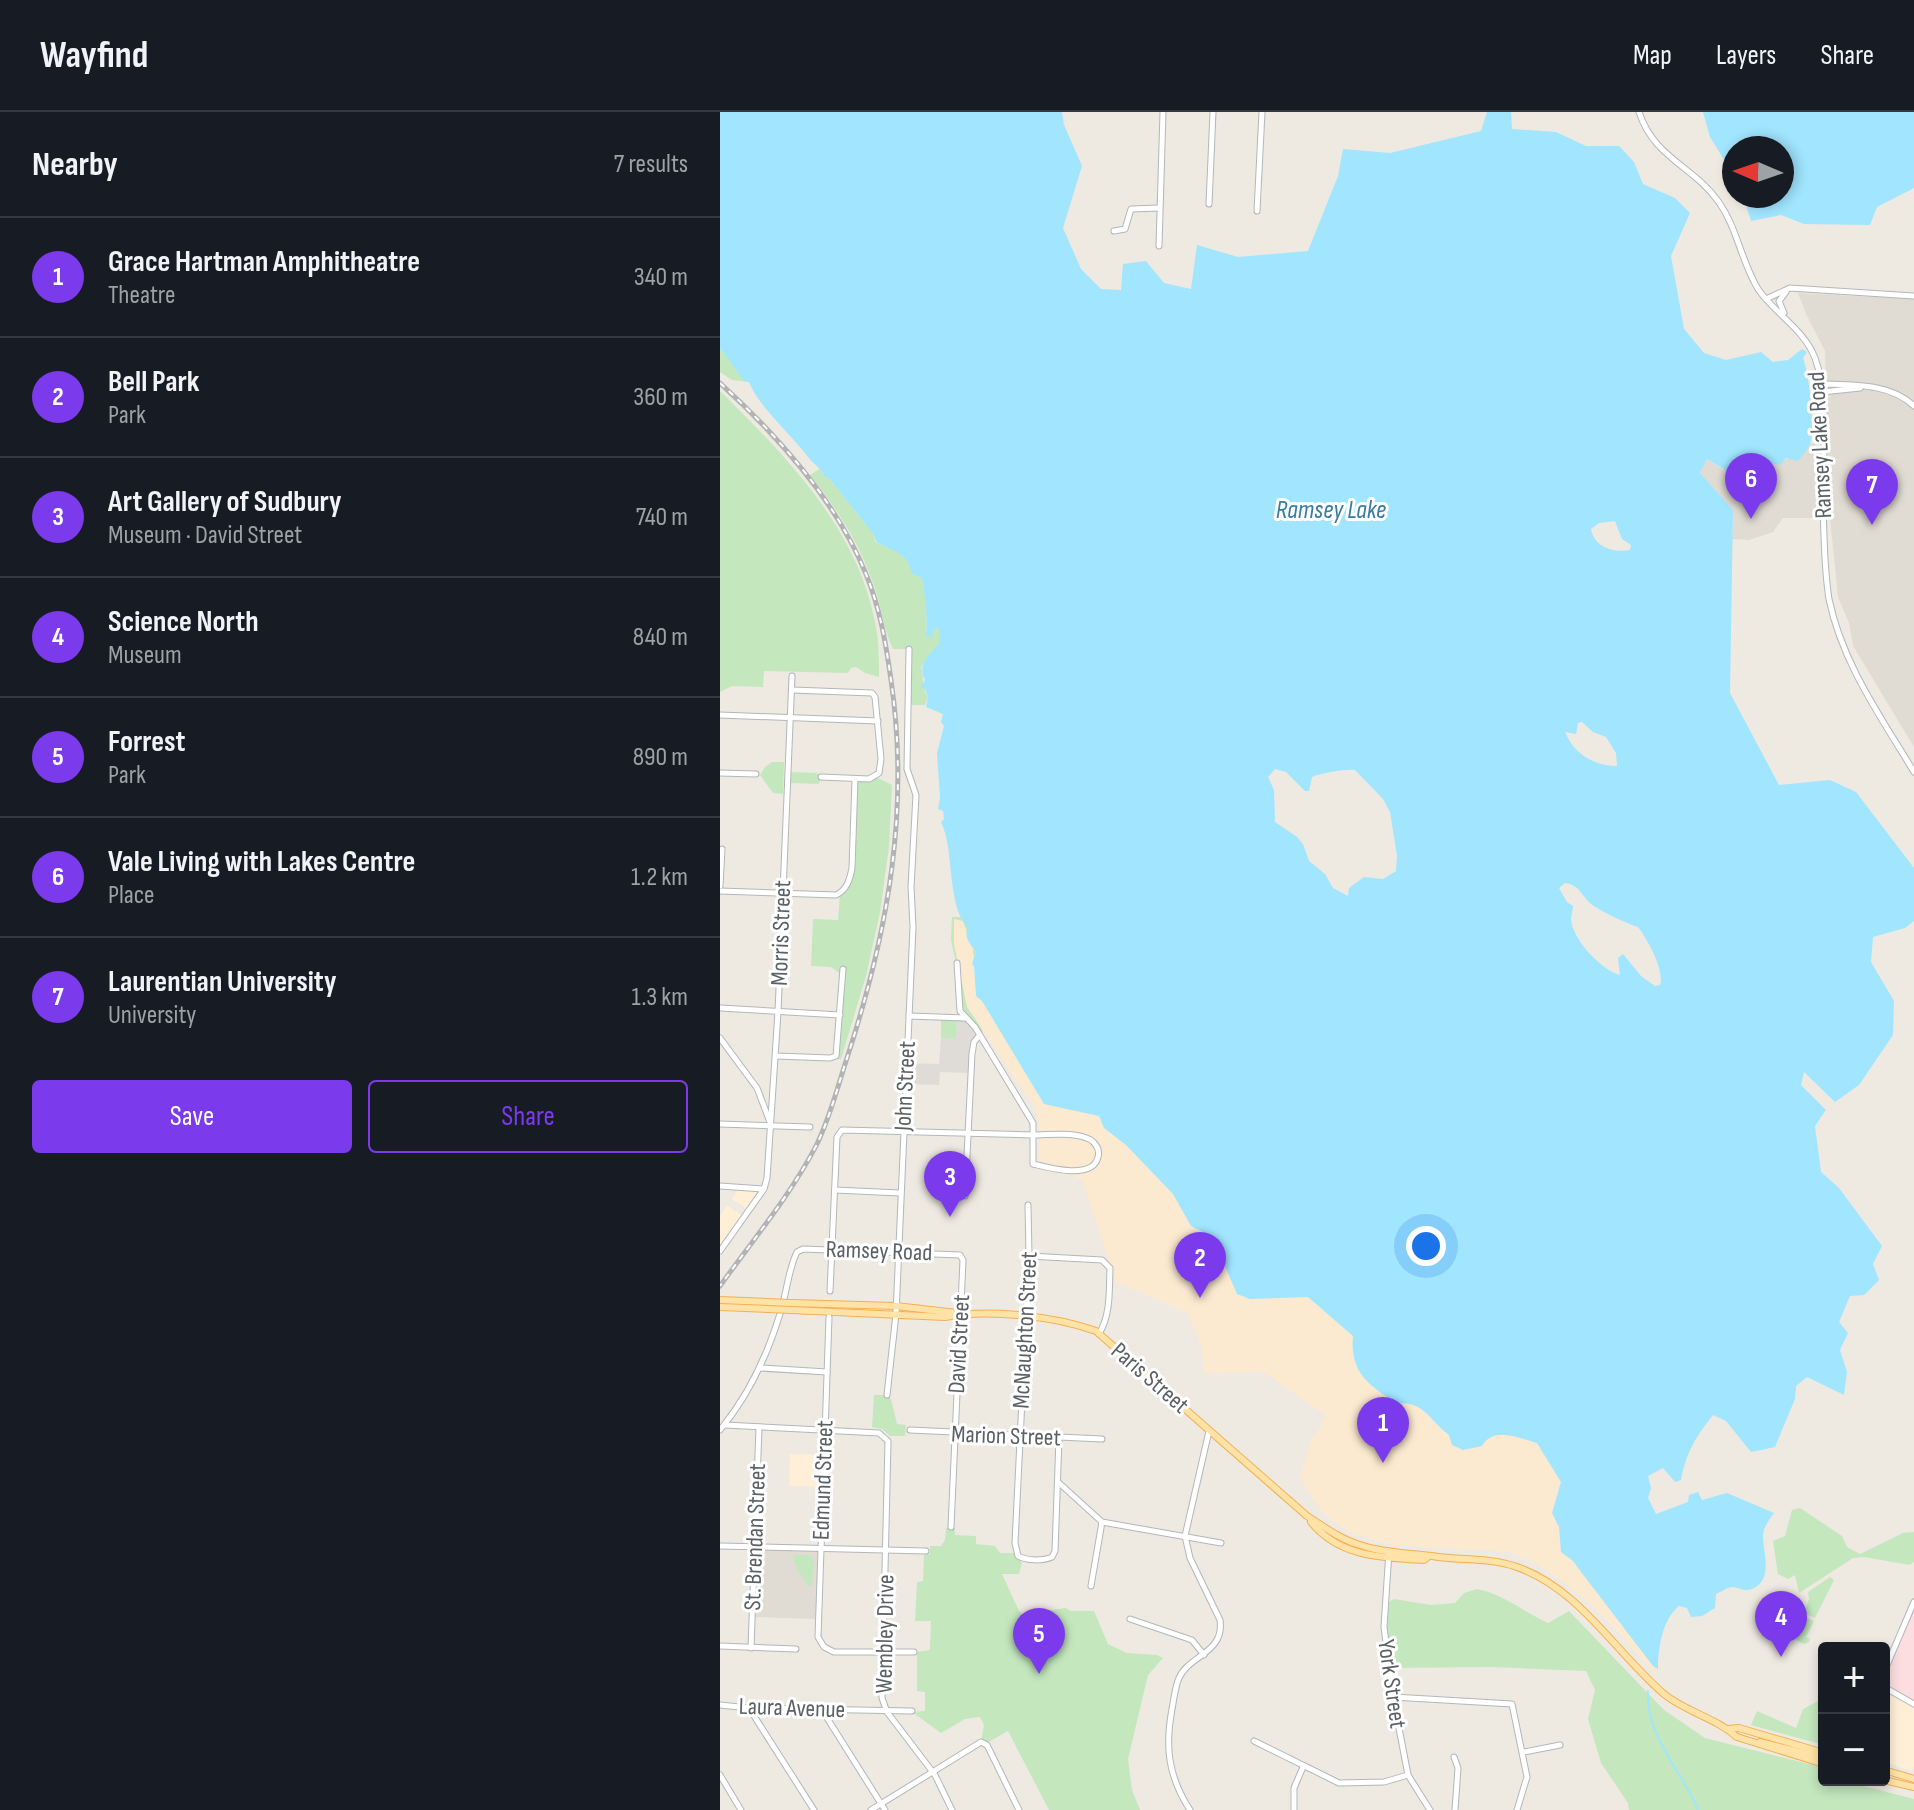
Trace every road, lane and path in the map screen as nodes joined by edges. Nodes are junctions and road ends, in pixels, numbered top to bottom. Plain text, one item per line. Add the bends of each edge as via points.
1 (1163, 112) edge
2 (1213, 112) edge
3 (1262, 112) edge
4 (1639, 112) edge
5 (1209, 204) dead end
6 (1159, 208) junction
7 (1257, 211) dead end
8 (1114, 231) dead end
9 (1159, 246) dead end
10 (1788, 289) junction
11 (1914, 296) edge
12 (1766, 299) junction
13 (1785, 318) junction
14 (1822, 384) junction
15 (1865, 387) junction
16 (1822, 392) junction
17 (1914, 406) edge
18 (909, 649) dead end
19 (792, 676) dead end
20 (792, 690) junction
21 (720, 715) edge
22 (791, 718) junction
23 (878, 721) junction
24 (1914, 772) edge
25 (720, 773) edge
26 (756, 774) dead end
27 (821, 777) dead end
28 (855, 779) junction
29 (722, 849) edge
30 (720, 888) edge
31 (783, 894) junction
32 (957, 963) dead end
33 (843, 969) dead end
34 (720, 1008) edge
35 (778, 1012) junction
36 (840, 1015) junction
37 (909, 1016) junction
38 (965, 1018) junction
39 (979, 1036) junction
40 (720, 1038) edge
41 (776, 1056) junction
42 (720, 1124) edge
43 (772, 1127) junction
44 (810, 1127) dead end
45 (903, 1132) junction
46 (968, 1134) junction
47 (1033, 1135) junction
48 (720, 1186) edge
49 (764, 1189) junction
50 (835, 1190) junction
51 (900, 1193) junction
52 (965, 1196) dead end
53 (1028, 1205) dead end
54 (832, 1250) junction
55 (720, 1251) edge
56 (899, 1252) junction
57 (1029, 1256) junction
58 (962, 1257) joint
59 (830, 1291) dead end
60 (720, 1300) edge
61 (791, 1306) junction
62 (896, 1306) junction
63 (720, 1307) edge
64 (896, 1314) junction
65 (960, 1314) junction
66 (829, 1317) dead end
67 (1025, 1317) junction
68 (1099, 1334) junction
69 (760, 1368) junction
70 (827, 1372) junction
71 (887, 1395) dead end
72 (722, 1427) edge
73 (759, 1427) junction
74 (824, 1430) junction
75 (910, 1430) dead end
76 (1209, 1430) junction
77 (954, 1434) junction
78 (1020, 1436) junction
79 (1059, 1438) junction
80 (1102, 1439) dead end
81 (1058, 1482) junction
82 (1102, 1522) junction
83 (951, 1527) dead end
84 (1185, 1536) junction
85 (1221, 1543) dead end
86 (720, 1546) edge
87 (755, 1547) junction
88 (820, 1549) junction
89 (926, 1551) dead end
90 (886, 1552) junction
91 (1388, 1555) junction
92 (1091, 1586) dead end
93 (1914, 1602) edge
94 (1130, 1619) dead end
95 (1195, 1641) junction
96 (1216, 1642) junction
97 (720, 1646) edge
98 (751, 1648) junction
99 (796, 1649) dead end
100 (882, 1652) junction
101 (914, 1652) dead end
102 (1204, 1655) junction
103 (1890, 1658) edge
104 (1890, 1690) edge
105 (1393, 1697) junction
106 (1914, 1704) edge
107 (720, 1705) edge
108 (749, 1708) junction
109 (822, 1710) junction
110 (912, 1711) dead end
111 (887, 1712) junction
112 (1728, 1729) junction
113 (1254, 1741) dead end
114 (1560, 1745) dead end
115 (1524, 1752) junction
116 (1818, 1756) edge
117 (1454, 1757) dead end
118 (1818, 1757) edge
119 (1303, 1767) junction
120 (933, 1772) junction
121 (1890, 1772) edge
122 (720, 1775) edge
123 (1408, 1775) junction
124 (1914, 1779) edge
125 (1890, 1781) edge
126 (1914, 1787) edge
127 (883, 1807) edge
128 (741, 1810) edge
129 (814, 1810) edge
130 (871, 1810) edge
131 (952, 1810) edge
132 (1019, 1810) edge
133 (1190, 1810) edge
134 (1294, 1810) edge
135 (1430, 1810) edge
136 (1455, 1810) edge
137 (1517, 1810) edge

1 - 6 street
2 - 5 street
3 - 7 street
4 - 12 street, Ramsey Lake Road via 1657,146 1718,201
6 - 8 street via 1134,207 1123,231
6 - 9 street
10 - 11 street
10 - 12 street
10 - 13 street via 1779,301
12 - 13 street, Ramsey Lake Road
13 - 14 street, Ramsey Lake Road via 1809,343
14 - 15 street
14 - 16 street, Ramsey Lake Road
15 - 16 street
15 - 17 street via 1893,392
16 - 24 street, Ramsey Lake Road via 1830,600 1852,667
18 - 37 street, John Street via 909,779 916,795
19 - 20 street, Morris Street
20 - 22 street, Morris Street
20 - 23 street via 872,693
21 - 22 street
22 - 23 street
22 - 31 street, Morris Street
23 - 28 street via 881,766 876,776
25 - 26 street
27 - 28 street
28 - 31 street via 849,880 836,895
29 - 30 street
30 - 31 street
31 - 35 street, Morris Street
32 - 38 street via 959,1006
33 - 36 street
34 - 35 street
35 - 36 street
35 - 41 street, Morris Street
36 - 41 street via 836,1056
37 - 38 street
37 - 45 street, John Street
38 - 39 street
39 - 46 street via 972,1048
39 - 47 street via 1030,1114
40 - 43 street via 757,1088
41 - 43 street, Morris Street
42 - 43 street
43 - 44 street
43 - 49 street, Morris Street
45 - 46 street
45 - 50 street via 840,1132
45 - 51 street, John Street
46 - 47 street
46 - 52 street
47 - 47 street via 1036,1165 1082,1170 1098,1157 1098,1148 1080,1136
48 - 49 street
49 - 55 street
50 - 51 street
50 - 54 street
51 - 56 street, John Street
53 - 57 street, McNaughton Street
54 - 56 street, Ramsey Road
54 - 59 street
54 - 69 street, Ramsey Road via 797,1252
56 - 58 street, Ramsey Road
56 - 62 street, John Street
57 - 67 street, McNaughton Street
57 - 68 street via 1108,1263 1108,1311
58 - 65 street, David Street
60 - 61 main road, Paris Street, bridge
61 - 62 main road, Paris Street
61 - 63 main road, Paris Street, bridge
61 - 64 main road, Paris Street
62 - 64 street, John Street
62 - 65 main road, Paris Street
64 - 65 main road, Paris Street
64 - 71 street, John Street
65 - 67 main road, Paris Street
65 - 77 street, David Street
66 - 70 street, Edmund Street
67 - 68 main road, Paris Street via 1054,1319
67 - 78 street, McNaughton Street
68 - 76 main road, Paris Street
69 - 70 street
69 - 72 street
70 - 74 street, Edmund Street
72 - 73 street
73 - 74 street
73 - 87 street, St. Brendan Street
74 - 88 street, Edmund Street
74 - 90 street, Wembley Drive via 879,1433 886,1438
75 - 77 street, Marion Street
76 - 84 street
76 - 91 main road, Paris Street via 1322,1535 1361,1554
77 - 78 street, Marion Street
77 - 83 street, David Street
78 - 79 street, Marion Street
78 - 81 street, McNaughton Street via 1018,1556 1052,1557
79 - 80 street, Marion Street
79 - 81 street
81 - 82 street
82 - 84 street
82 - 92 street
84 - 85 street
84 - 96 street via 1220,1620
86 - 87 street
87 - 88 street
87 - 98 street, St. Brendan Street
88 - 90 street
88 - 100 street, Edmund Street via 820,1643 834,1652
89 - 90 street
90 - 100 street, Wembley Drive
91 - 105 street, York Street via 1384,1627
91 - 112 main road, Paris Street via 1500,1561 1535,1574 1581,1608 1666,1696
93 - 103 street
94 - 95 street
95 - 96 street
95 - 102 street
96 - 102 street
97 - 98 street
98 - 99 street
100 - 101 street
100 - 111 street, Wembley Drive via 881,1695
102 - 133 street via 1179,1677 1168,1733 1171,1775
104 - 106 street
105 - 115 street via 1512,1704
105 - 123 street, York Street
107 - 108 street, Laura Avenue
108 - 109 street, Laura Avenue
108 - 129 street
109 - 111 street, Laura Avenue
109 - 127 street
110 - 111 street, Laura Avenue
111 - 120 street, Wembley Drive
112 - 116 main road, Paris Street via 1739,1728
112 - 118 main road, Paris Street via 1737,1737
113 - 119 street
114 - 115 street
115 - 137 street via 1527,1777
117 - 136 street
119 - 123 street via 1339,1783 1384,1782
119 - 134 street via 1294,1788
120 - 127 street
120 - 131 street, Wembley Drive
120 - 132 street via 983,1742
121 - 124 main road
122 - 128 street
123 - 135 street, York Street
125 - 126 main road
127 - 130 street

